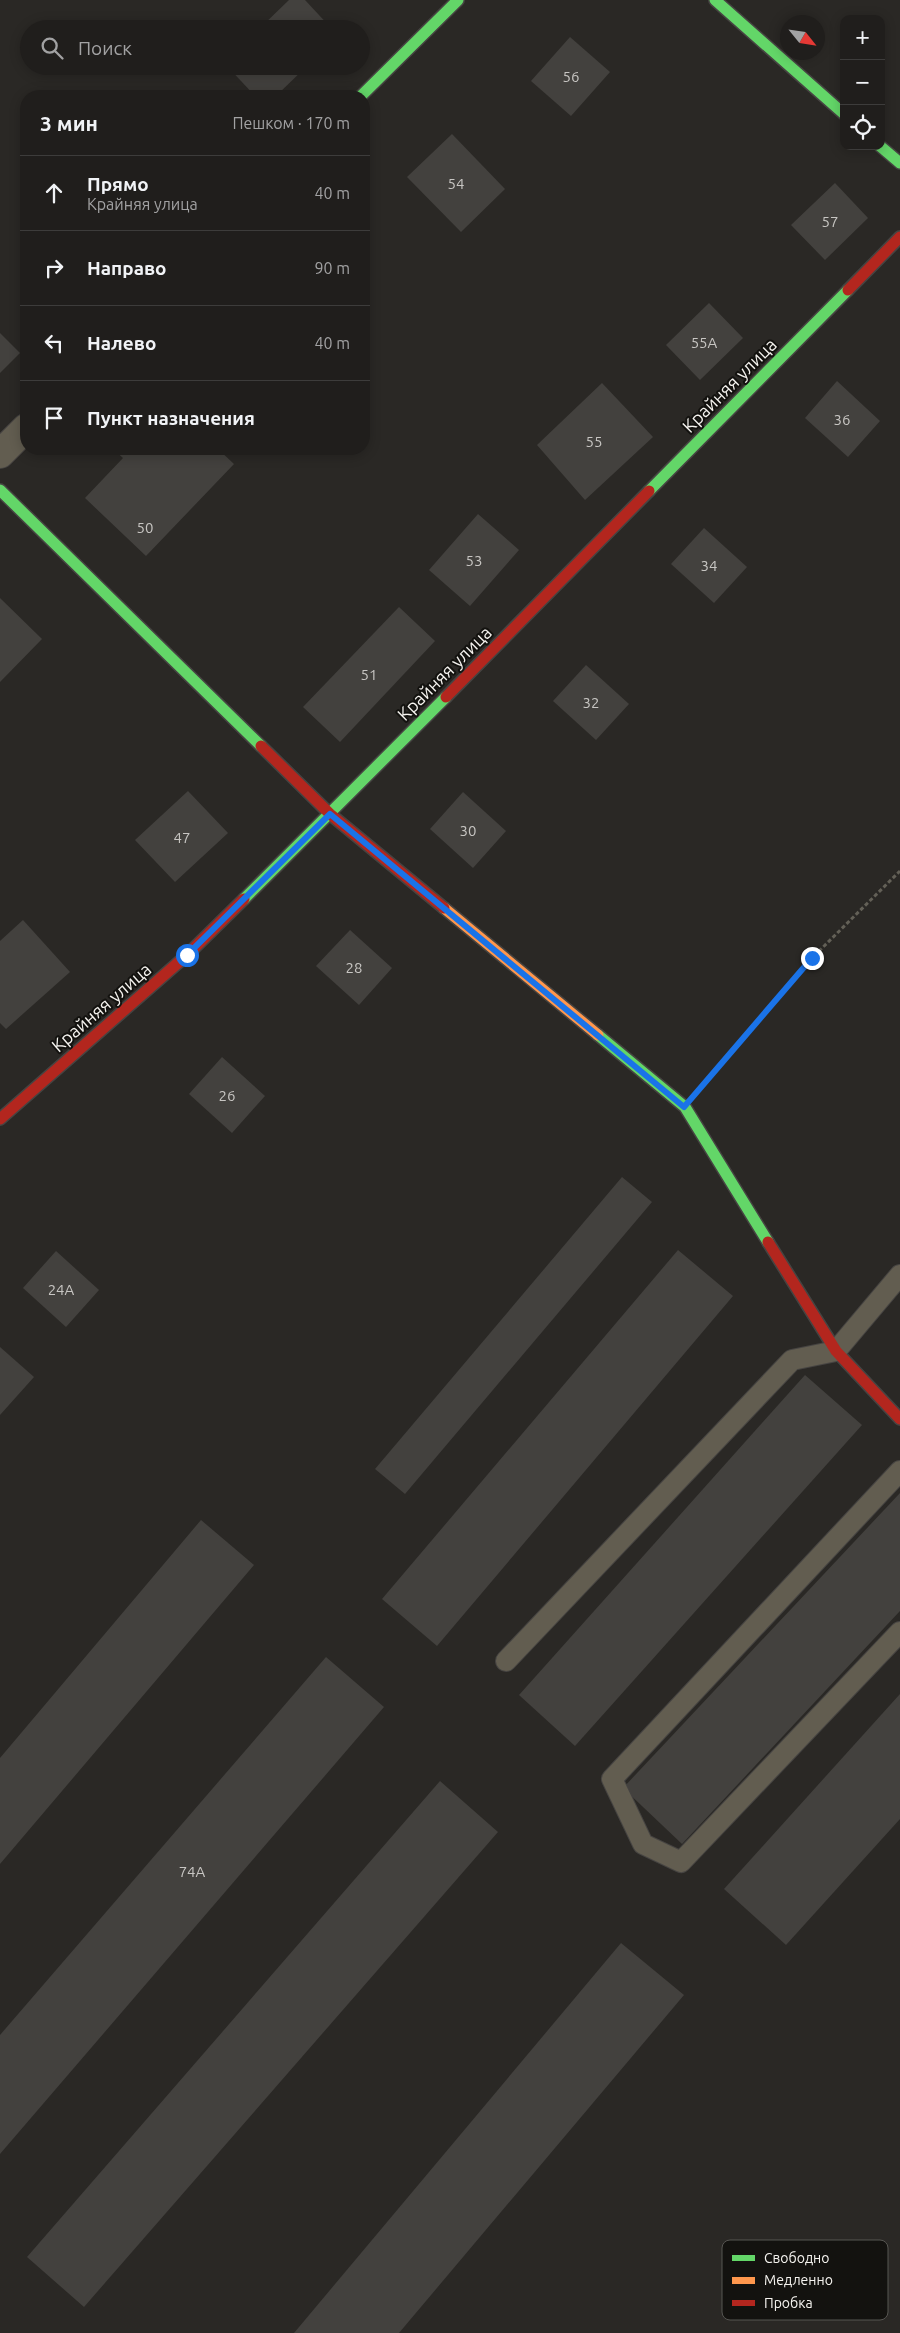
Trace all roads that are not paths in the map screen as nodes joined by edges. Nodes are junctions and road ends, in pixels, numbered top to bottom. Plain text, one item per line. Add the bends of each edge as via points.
1 (458, 0) edge
2 (715, 0) edge
3 (367, 90) edge
4 (840, 110) edge
5 (885, 150) edge
6 (900, 163) edge
7 (900, 237) edge
8 (20, 434) edge
9 (0, 454) edge
10 (0, 490) edge
11 (330, 814) junction
12 (0, 1120) edge
13 (900, 1275) edge
14 (836, 1351) junction
15 (900, 1419) edge
16 (900, 1471) edge
17 (900, 1632) edge
18 (506, 1660) dead end

1 - 3 street
2 - 4 street
5 - 6 street
7 - 11 street, Крайняя улица
8 - 9 street
10 - 11 street
11 - 12 street, Крайняя улица via 187,955
11 - 14 street via 684,1107
13 - 14 lane
14 - 15 street
14 - 18 lane via 792,1360
16 - 17 lane via 612,1779 643,1844 681,1862

